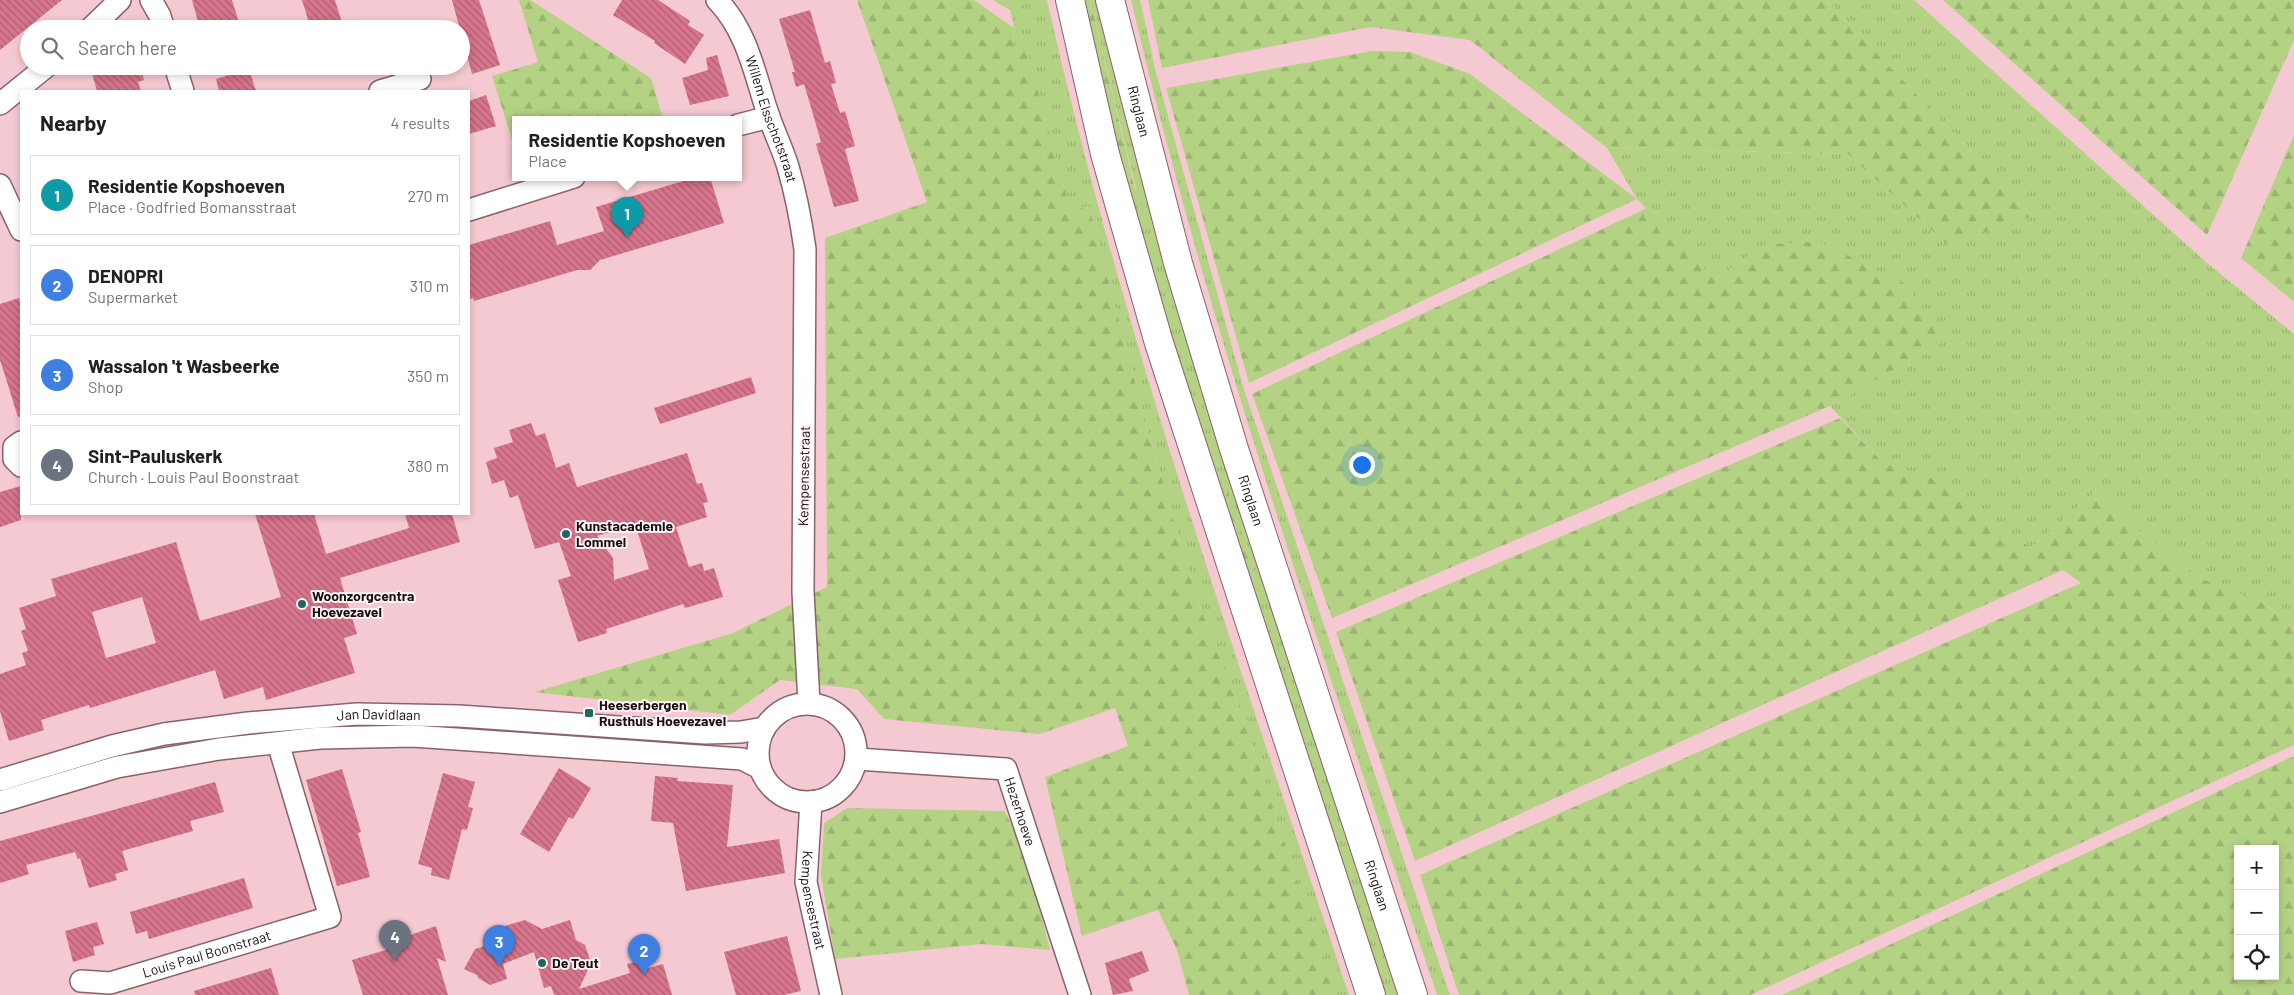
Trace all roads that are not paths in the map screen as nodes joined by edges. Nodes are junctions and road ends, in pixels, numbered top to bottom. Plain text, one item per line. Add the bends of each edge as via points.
1 (120, 0) edge
2 (151, 0) edge
3 (717, 0) edge
4 (1070, 0) edge
5 (1110, 0) edge
6 (99, 20) edge
7 (161, 20) edge
8 (36, 75) edge
9 (178, 75) edge
10 (419, 75) edge
11 (183, 90) edge
12 (383, 90) edge
13 (0, 104) edge
14 (769, 117) junction
15 (742, 124) edge
16 (561, 181) edge
17 (0, 185) edge
18 (470, 210) edge
19 (20, 228) edge
20 (806, 248) joint
21 (20, 443) edge
22 (20, 465) edge
23 (808, 703) junction
24 (507, 720) junction
25 (764, 728) junction
26 (663, 730) junction
27 (505, 742) junction
28 (278, 743) junction
29 (112, 746) junction
30 (662, 754) junction
31 (857, 759) junction
32 (116, 768) junction
33 (760, 768) junction
34 (0, 780) edge
35 (0, 802) edge
36 (811, 802) junction
37 (81, 981) dead end
38 (831, 995) edge
39 (1080, 995) edge
40 (1371, 995) edge
41 (1413, 995) edge

1 - 6 street
2 - 7 street
3 - 14 street, Willem Elsschotstraat via 737,24
4 - 40 main road via 1105,154 1159,343
5 - 41 main road, Ringlaan via 1178,263 1234,449
8 - 13 street
9 - 11 street
10 - 12 street via 420,79
14 - 15 street
14 - 20 street, Willem Elsschotstraat via 788,165
16 - 18 street
17 - 19 street
20 - 23 street, Kempensestraat via 803,592
21 - 22 street via 14,447 14,459
23 - 25 street via 783,709
23 - 31 street via 822,705 845,720 856,745
24 - 26 street, Jan Davidlaan
24 - 27 street
24 - 29 street, Jan Davidlaan via 357,714 248,723 164,734
25 - 26 street, Jan Davidlaan via 741,732
25 - 33 street via 759,740
26 - 30 street
27 - 28 street, Jan Davidlaan via 413,736 320,738
27 - 30 street, Jan Davidlaan
28 - 32 street, Jan Davidlaan via 219,749
28 - 37 street, Louis Paul Boonstraat via 330,917 110,983
29 - 32 street
29 - 34 street, Jan Davidlaan
30 - 33 street, Jan Davidlaan via 742,759
31 - 36 street via 853,772 841,789 824,800
31 - 39 street, Hezerhoeve via 1006,768
32 - 35 street, Jan Davidlaan
33 - 36 street via 768,783 780,794 794,801
36 - 38 street, Kempensestraat via 806,882

